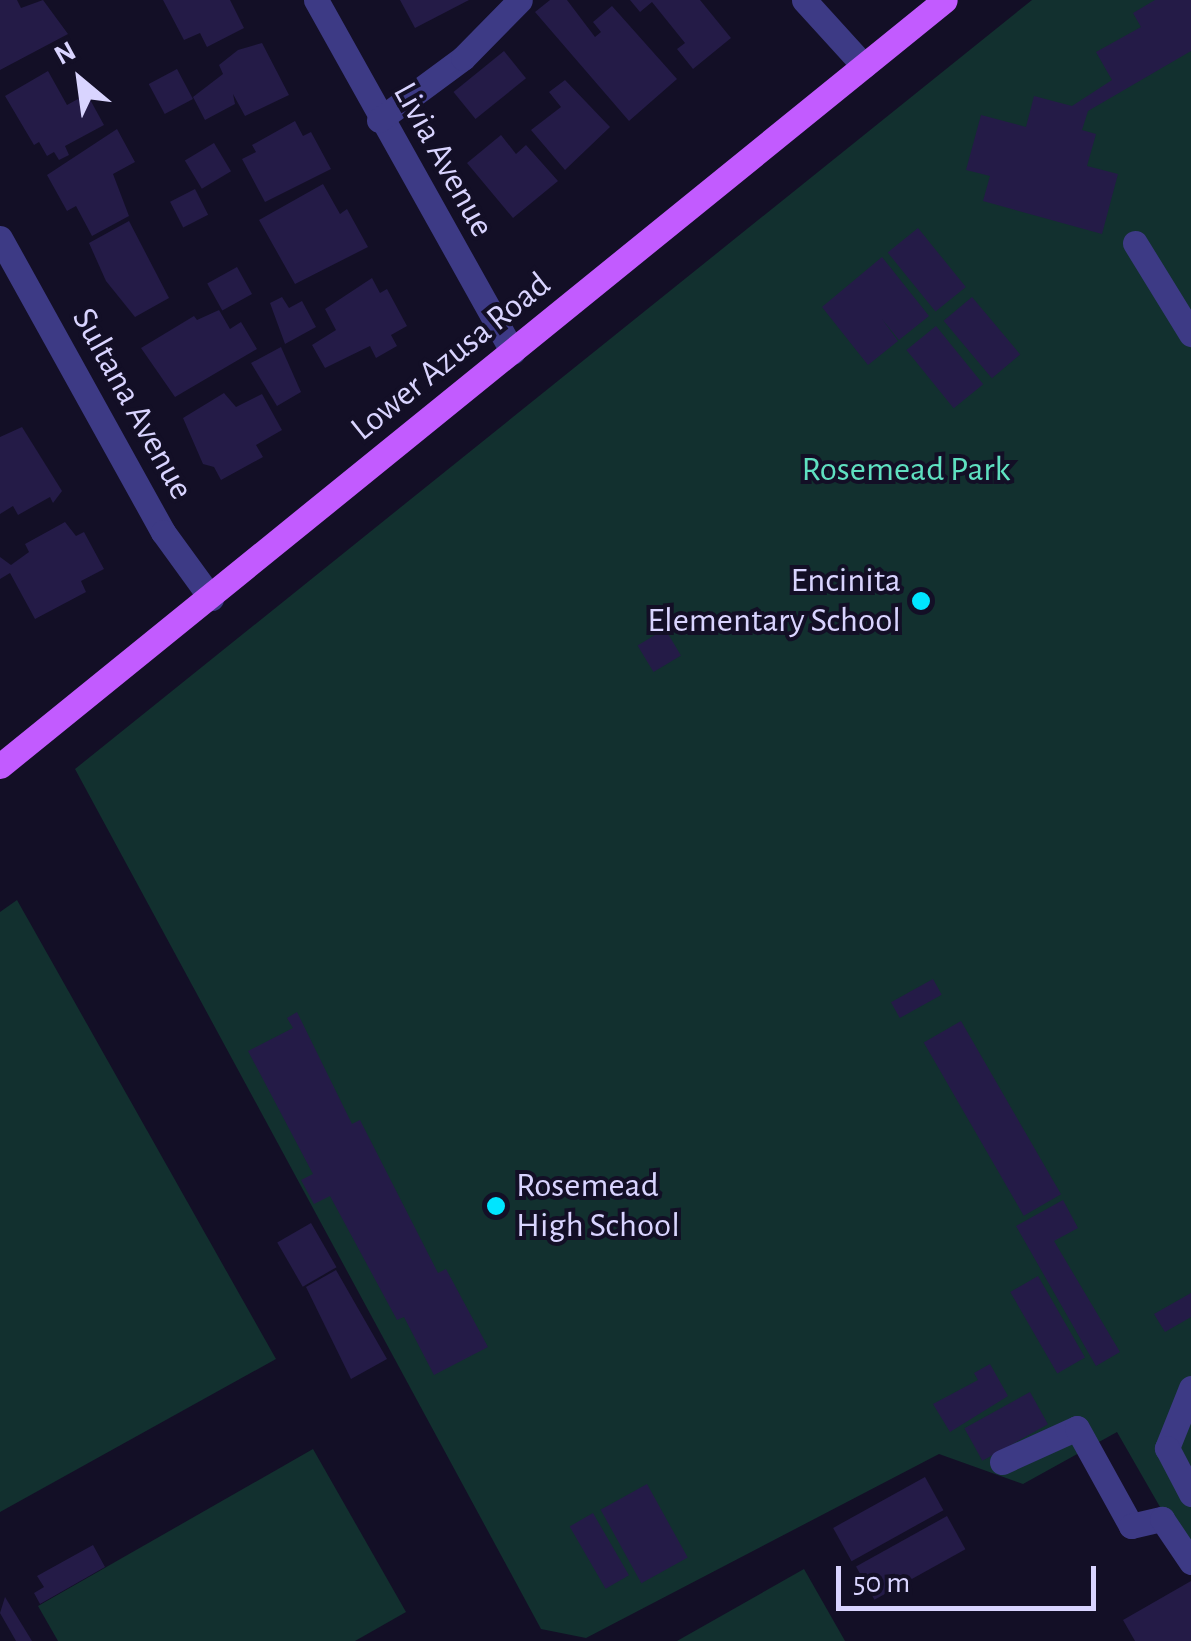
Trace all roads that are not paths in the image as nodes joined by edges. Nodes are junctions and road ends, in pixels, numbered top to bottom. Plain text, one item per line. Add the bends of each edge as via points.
1 (316, 0) edge
2 (520, 0) edge
3 (804, 0) edge
4 (946, 0) edge
5 (864, 66) junction
6 (379, 120) junction
7 (0, 238) edge
8 (1135, 244) dead end
9 (1191, 334) edge
10 (513, 352) junction
11 (211, 598) junction
12 (0, 766) edge
13 (1191, 1388) edge
14 (1002, 1462) dead end
15 (1191, 1494) edge
16 (1191, 1562) edge

1 - 6 street, Livia Avenue
2 - 6 street via 463,58
3 - 5 street
4 - 5 main road, Lower Azusa Road
5 - 10 main road, Lower Azusa Road
6 - 10 street, Livia Avenue
7 - 11 street, Sultana Avenue via 163,532
8 - 9 street
10 - 11 main road, Lower Azusa Road
11 - 12 main road, Lower Azusa Road
13 - 15 street via 1166,1448
14 - 16 street via 1076,1428 1131,1526 1162,1519

